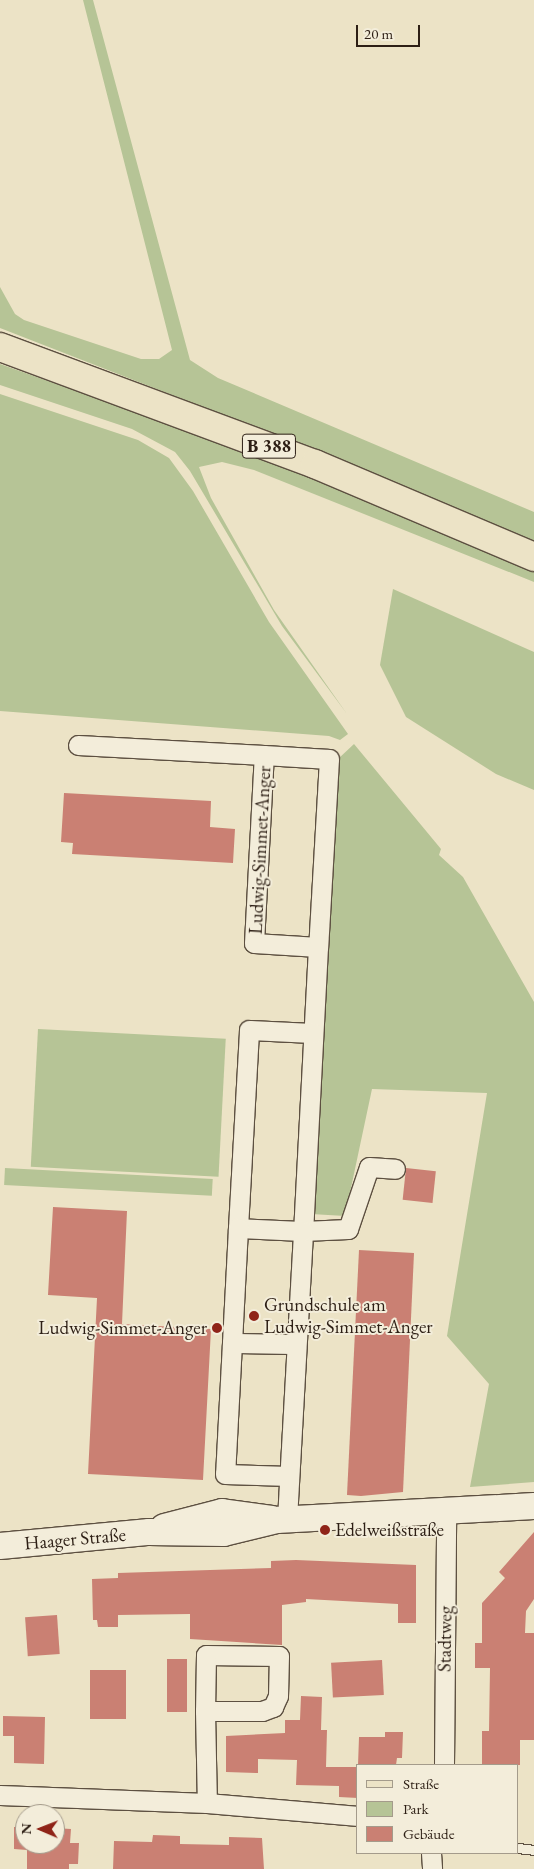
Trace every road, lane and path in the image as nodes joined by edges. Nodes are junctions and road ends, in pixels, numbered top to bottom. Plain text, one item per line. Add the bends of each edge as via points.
1 (0, 347) edge
2 (534, 557) edge
3 (78, 745) dead end
4 (264, 755) junction
5 (318, 947) junction
6 (313, 1033) junction
7 (395, 1169) dead end
8 (238, 1228) junction
9 (302, 1231) junction
10 (232, 1342) junction
11 (296, 1344) junction
12 (289, 1476) junction
13 (534, 1506) edge
14 (446, 1512) junction
15 (282, 1520) junction
16 (0, 1546) edge
17 (205, 1711) junction
18 (444, 1764) edge
19 (0, 1795) edge
20 (207, 1803) junction
21 (356, 1816) edge
22 (519, 1848) edge
23 (534, 1850) edge
24 (432, 1854) edge
25 (432, 1869) edge

1 - 2 main road, B 388 via 315,464
3 - 4 street, Ludwig-Simmet-Anger
4 - 5 street, Ludwig-Simmet-Anger via 254,943
4 - 5 street, Ludwig-Simmet-Anger via 329,759
5 - 6 street, Ludwig-Simmet-Anger
6 - 8 street via 249,1030
6 - 9 street, Ludwig-Simmet-Anger
7 - 9 street via 370,1167 348,1229
8 - 9 street
8 - 10 street
9 - 11 street, Ludwig-Simmet-Anger
10 - 11 street
10 - 12 street via 225,1474
11 - 12 street, Ludwig-Simmet-Anger
12 - 15 street, Ludwig-Simmet-Anger
13 - 14 street, Haager Straße
14 - 15 street, Haager Straße
14 - 18 street, Stadtweg
15 - 16 street, Haager Straße via 224,1533 149,1532
17 - 17 street via 206,1655 278,1656 278,1696 274,1707 262,1712
17 - 20 street
19 - 20 street
20 - 21 street
22 - 23 lane
24 - 25 street

